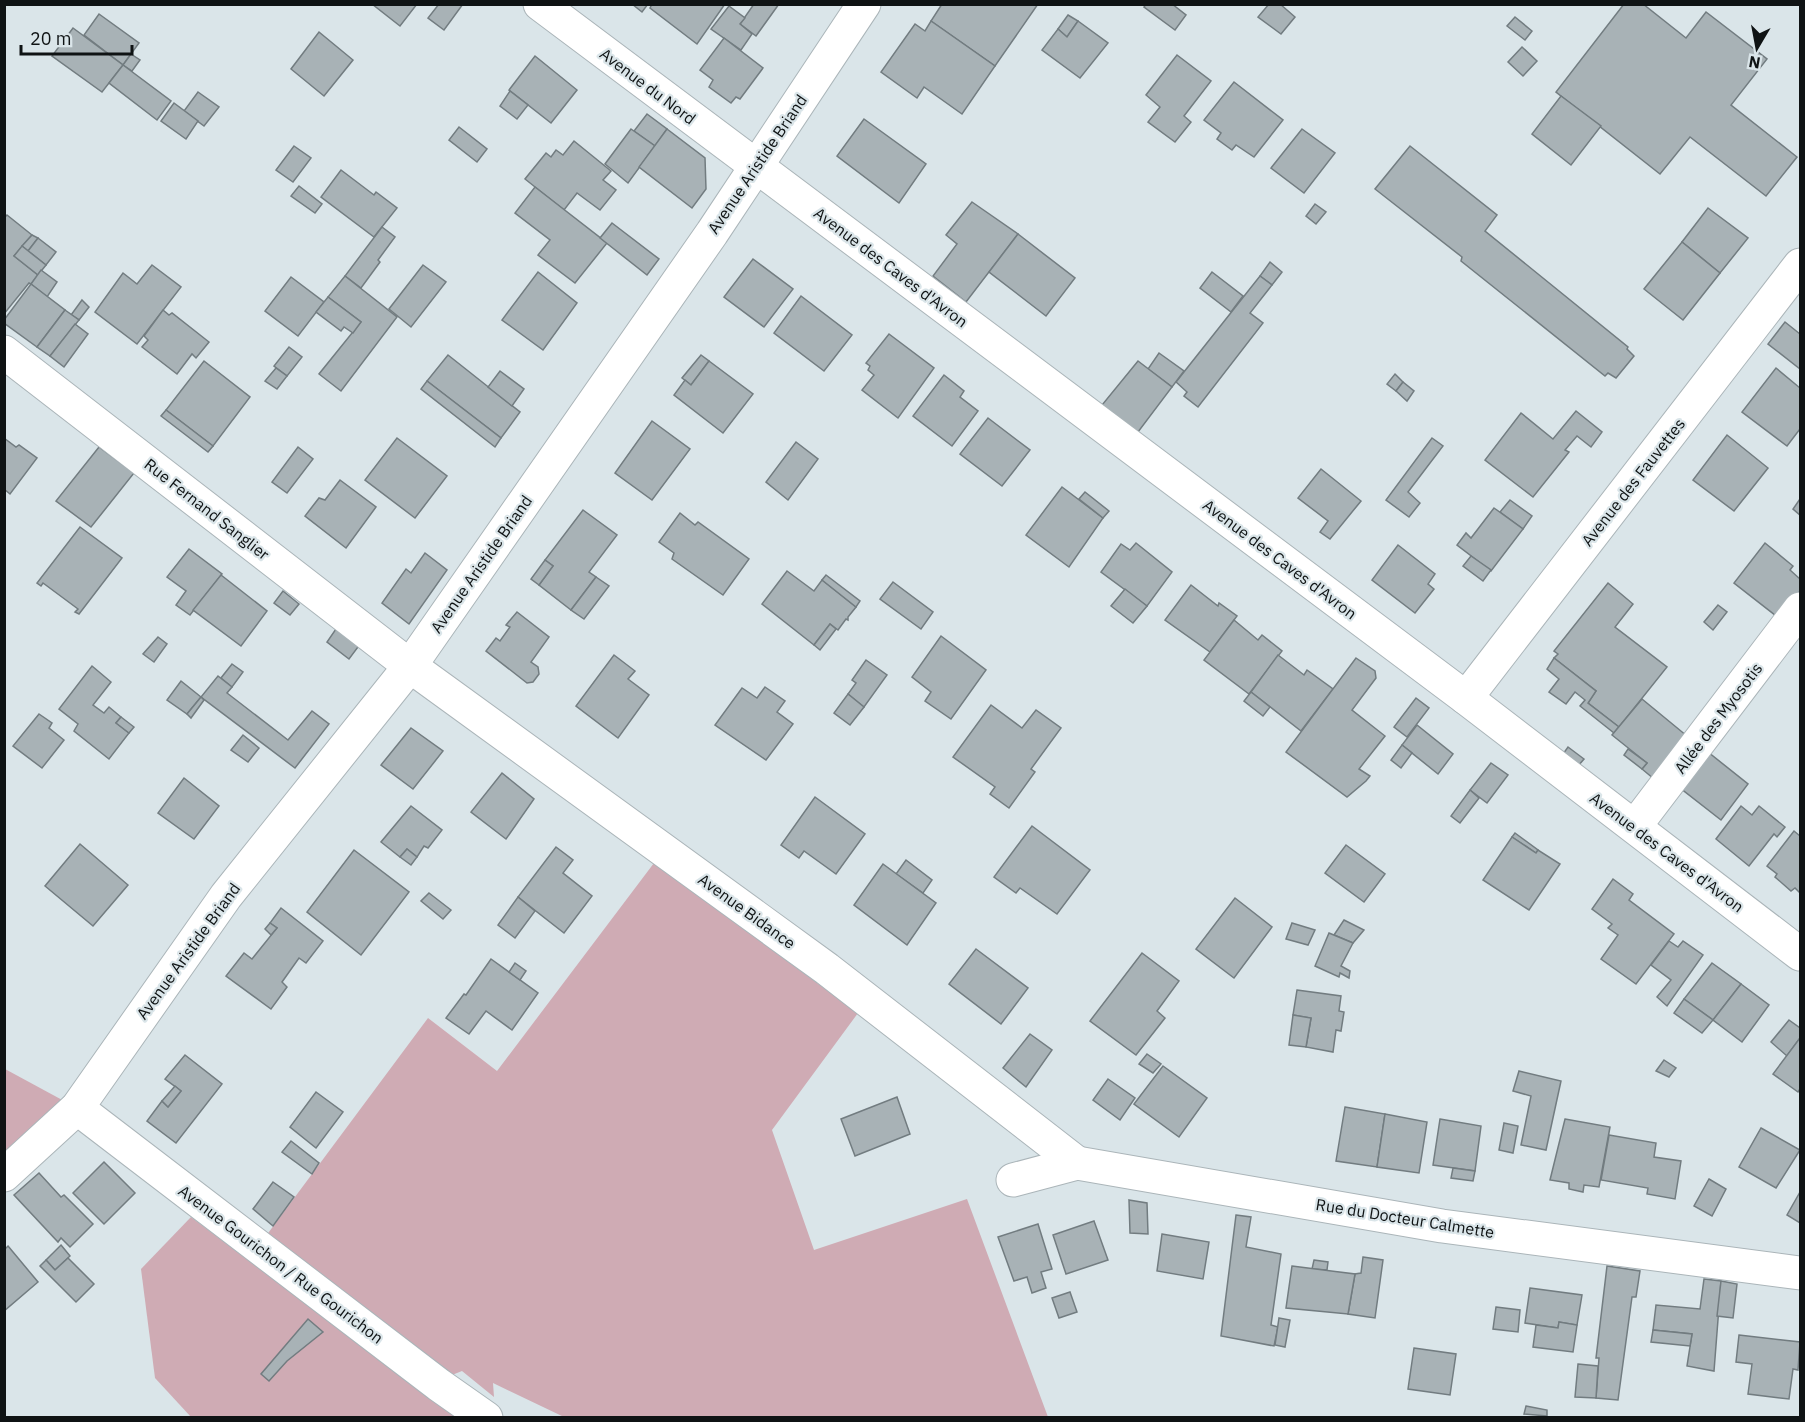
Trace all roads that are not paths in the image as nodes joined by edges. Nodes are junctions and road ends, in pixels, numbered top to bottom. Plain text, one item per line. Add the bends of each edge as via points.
1 (540, 4) edge
2 (864, 4) edge
3 (756, 167) junction
4 (1800, 265) edge
5 (4, 352) edge
6 (1800, 609) edge
7 (410, 666) junction
8 (1466, 698) junction
9 (1635, 826) junction
10 (1800, 954) edge
11 (77, 1108) junction
12 (1077, 1163) junction
13 (4, 1175) edge
14 (1013, 1179) dead end
15 (1800, 1273) edge
16 (486, 1418) edge

1 - 3 street, Avenue du Nord
2 - 3 street, Avenue Aristide Briand
3 - 7 street, Avenue Aristide Briand
3 - 8 street, Avenue des Caves d'Avron
4 - 8 street, Avenue des Fauvettes
5 - 7 street, Rue Fernand Sanglier
6 - 9 street, Allée des Myosotis
7 - 11 street, Avenue Aristide Briand via 226,896
7 - 12 street, Avenue Bidance via 827,969
8 - 9 street, Avenue des Caves d'Avron
9 - 10 street, Avenue des Caves d'Avron
11 - 13 street, Avenue Aristide Briand
11 - 16 street, Avenue Gourichon / Rue Gourichon
12 - 14 street, Rue du Docteur Calmette
12 - 15 street, Rue du Docteur Calmette via 1442,1226

